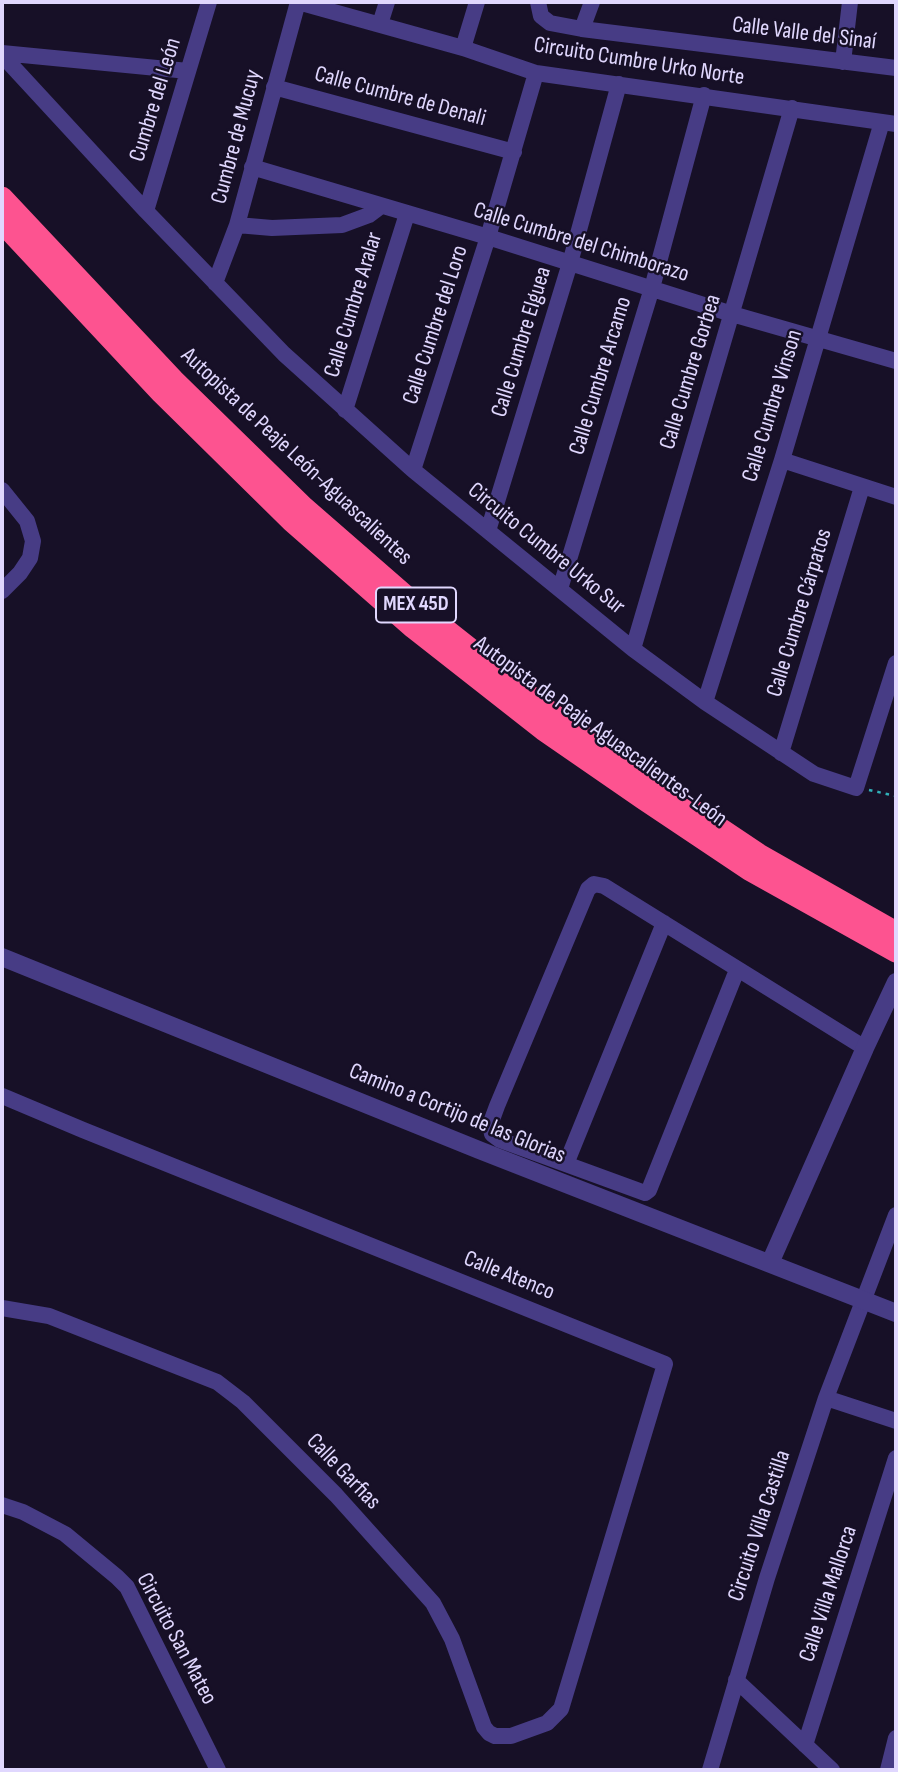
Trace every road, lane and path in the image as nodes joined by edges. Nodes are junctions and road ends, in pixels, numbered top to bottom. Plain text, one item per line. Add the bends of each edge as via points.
1 (209, 2) edge
2 (298, 2) edge
3 (387, 2) edge
4 (477, 2) edge
5 (592, 2) edge
6 (850, 2) edge
7 (540, 9) edge
8 (380, 24) junction
9 (582, 29) junction
10 (463, 48) junction
11 (2, 54) edge
12 (843, 62) junction
13 (896, 68) edge
14 (188, 71) junction
15 (536, 73) junction
16 (619, 84) junction
17 (274, 87) junction
18 (704, 95) junction
19 (792, 108) junction
20 (889, 123) edge
21 (514, 152) junction
22 (252, 167) junction
23 (2, 197) edge
24 (381, 206) junction
25 (146, 211) junction
26 (407, 214) junction
27 (2, 223) edge
28 (237, 225) junction
29 (488, 237) junction
30 (569, 263) junction
31 (215, 283) junction
32 (652, 288) junction
33 (732, 314) junction
34 (817, 339) junction
35 (896, 361) edge
36 (345, 410) junction
37 (782, 460) junction
38 (413, 470) junction
39 (862, 487) junction
40 (2, 490) edge
41 (896, 497) edge
42 (488, 531) junction
43 (559, 589) junction
44 (2, 591) edge
45 (633, 649) junction
46 (896, 663) edge
47 (705, 702) junction
48 (781, 753) junction
49 (856, 788) junction
50 (896, 796) edge
51 (664, 923) junction
52 (896, 932) edge
53 (896, 952) edge
54 (2, 957) edge
55 (737, 970) junction
56 (895, 985) edge
57 (864, 1048) junction
58 (2, 1096) edge
59 (566, 1164) junction
60 (896, 1215) edge
61 (770, 1263) junction
62 (864, 1300) junction
63 (2, 1308) edge
64 (896, 1313) edge
65 (826, 1398) junction
66 (896, 1422) edge
67 (896, 1458) edge
68 (2, 1505) edge
69 (736, 1680) junction
70 (561, 1709) joint
71 (896, 1738) edge
72 (805, 1745) junction
73 (218, 1770) edge
74 (709, 1770) edge
75 (832, 1770) edge
76 (888, 1770) edge

1 - 14 street, Cumbre del León
2 - 8 street, Circuito Cumbre Urko Norte
2 - 17 street, Cumbre de Mucuy
3 - 8 street
4 - 10 street
5 - 9 street
6 - 12 street
7 - 9 street, Calle Valle del Sinaí via 550,23
8 - 10 street, Circuito Cumbre Urko Norte
9 - 12 street, Calle Valle del Sinaí
10 - 15 street, Circuito Cumbre Urko Norte
11 - 14 street
11 - 25 street, Circuito Cumbre Urko Sur
12 - 13 street, Calle Valle del Sinaí
14 - 25 street, Cumbre del León
15 - 16 street, Circuito Cumbre Urko Norte
15 - 21 street, Calle Cumbre del Loro
16 - 18 street, Circuito Cumbre Urko Norte
16 - 30 street, Calle Cumbre Elguea
17 - 21 street, Calle Cumbre de Denali
17 - 22 street, Cumbre de Mucuy
18 - 19 street, Circuito Cumbre Urko Norte
18 - 32 street, Calle Cumbre Arcamo
19 - 20 street, Circuito Cumbre Urko Norte
19 - 33 street, Calle Cumbre Gorbea
20 - 34 street, Calle Cumbre Vinson
21 - 29 street, Calle Cumbre del Loro
22 - 24 street, Calle Cumbre del Chimborazo
22 - 28 street, Cumbre de Mucuy
23 - 52 highway, Autopista de Peaje León-Aguascalientes / MEX 45D via 174,380 304,507 428,615 605,751 759,854
24 - 26 street, Calle Cumbre del Chimborazo
24 - 28 street via 341,225
25 - 31 street, Circuito Cumbre Urko Sur
26 - 29 street, Calle Cumbre del Chimborazo
26 - 36 street, Calle Cumbre Aralar
27 - 53 highway, Autopista de Peaje Aguascalientes-León / MEX 45D via 211,443 412,628 543,730 653,806 749,870
28 - 31 street, Cumbre de Mucuy
29 - 30 street, Calle Cumbre del Chimborazo
29 - 38 street, Calle Cumbre del Loro
30 - 32 street, Calle Cumbre del Chimborazo
30 - 42 street, Calle Cumbre Elguea
31 - 36 street, Circuito Cumbre Urko Sur
32 - 33 street, Calle Cumbre del Chimborazo
32 - 43 street, Calle Cumbre Arcamo
33 - 34 street, Calle Cumbre del Chimborazo
33 - 45 street, Calle Cumbre Gorbea
34 - 35 street, Calle Cumbre del Chimborazo
34 - 37 street, Calle Cumbre Vinson
36 - 38 street, Circuito Cumbre Urko Sur
37 - 39 street
37 - 47 street, Calle Cumbre Vinson
38 - 42 street, Circuito Cumbre Urko Sur
39 - 41 street
39 - 48 street, Calle Cumbre Cárpatos
40 - 44 street via 27,521 33,541 30,558
42 - 43 street, Circuito Cumbre Urko Sur
43 - 45 street, Circuito Cumbre Urko Sur
45 - 47 street, Circuito Cumbre Urko Sur
46 - 49 street
47 - 48 street, Circuito Cumbre Urko Sur
48 - 49 street, Circuito Cumbre Urko Sur via 814,774
49 - 50 path
51 - 55 street
51 - 59 street
51 - 59 street via 604,886 594,884 588,889 497,1106 490,1125 492,1134
54 - 61 street, Camino a Cortijo de las Glorias
55 - 57 street
55 - 59 street via 649,1190 641,1193
56 - 57 street
57 - 61 street
58 - 70 street, Calle Atenco via 665,1364
60 - 62 street, Circuito Villa Castilla
61 - 62 street, Camino a Cortijo de las Glorias
62 - 64 street, Camino a Cortijo de las Glorias
62 - 65 street, Circuito Villa Castilla
63 - 70 street, Calle Garfias via 49,1316 217,1382 243,1402 336,1496 433,1604 489,1733 511,1736 547,1723
65 - 66 street
65 - 69 street, Circuito Villa Castilla
67 - 72 street, Calle Villa Mallorca
68 - 73 street, Circuito San Mateo via 65,1534 127,1587
69 - 72 street
69 - 74 street, Circuito Villa Castilla
71 - 76 street
72 - 75 street

